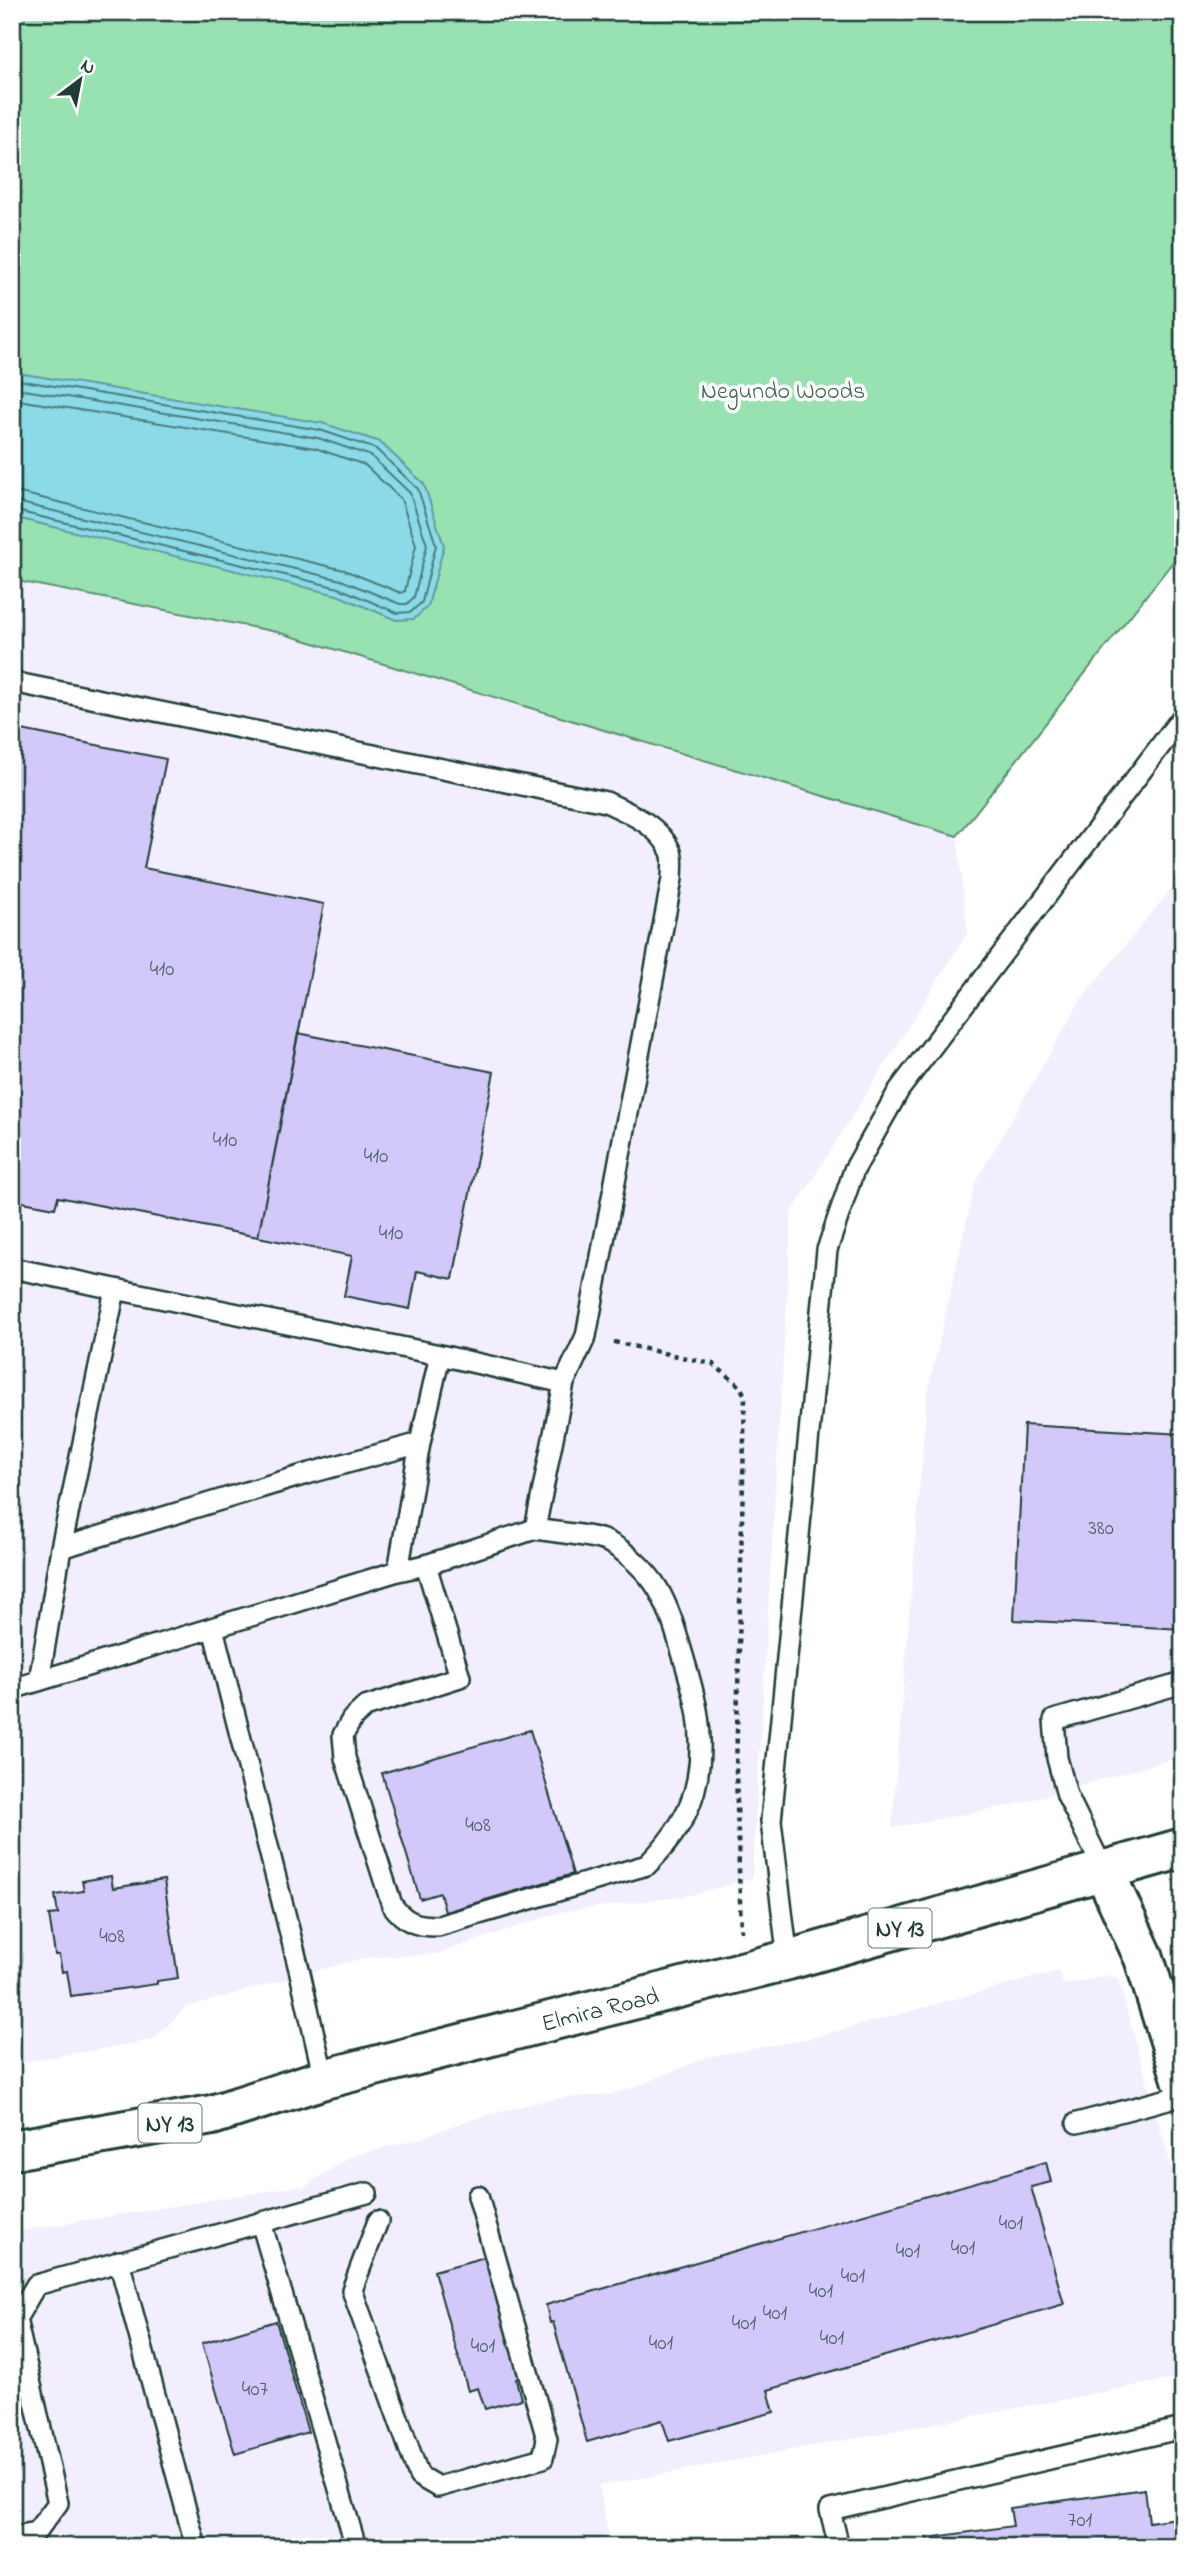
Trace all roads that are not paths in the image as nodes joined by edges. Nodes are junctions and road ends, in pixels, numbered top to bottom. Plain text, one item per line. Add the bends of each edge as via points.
1 (12, 682) edge
2 (1183, 716) edge
3 (12, 1268) edge
4 (115, 1290) junction
5 (440, 1355) junction
6 (564, 1383) junction
7 (420, 1443) junction
8 (535, 1529) junction
9 (61, 1548) junction
10 (426, 1565) junction
11 (398, 1571) junction
12 (213, 1628) junction
13 (39, 1681) junction
14 (1183, 1683) edge
15 (12, 1689) edge
16 (1183, 1848) edge
17 (1104, 1871) junction
18 (788, 1960) junction
19 (324, 2080) junction
20 (1183, 2082) edge
21 (1183, 2095) edge
22 (1077, 2123) dead end
23 (12, 2150) edge
24 (367, 2193) dead end
25 (478, 2196) dead end
26 (378, 2221) dead end
27 (261, 2222) junction
28 (119, 2261) junction
29 (1183, 2428) edge
30 (12, 2537) edge
31 (195, 2547) edge
32 (356, 2547) edge
33 (839, 2547) edge

1 - 6 lane via 606,802 656,831 672,853 672,879 586,1336
2 - 18 lane via 899,1090 854,1170 827,1250 771,1821
3 - 4 lane
4 - 5 lane
4 - 9 lane
5 - 6 lane
5 - 7 lane
6 - 8 lane
7 - 9 lane
7 - 11 lane
8 - 10 lane
8 - 10 lane via 607,1541 657,1588 671,1617 698,1706 697,1781 685,1817 667,1845 646,1865 438,1926 419,1926 401,1917 392,1905 345,1758 343,1735 365,1707 460,1677
9 - 13 lane
10 - 11 lane
11 - 12 lane
12 - 13 lane
12 - 19 lane
13 - 15 lane
14 - 17 lane via 1054,1720 1057,1758 1067,1795
16 - 17 main road, Elmira Road / NY 13
17 - 18 main road, Elmira Road / NY 13
17 - 20 main road via 1144,1958
18 - 19 main road, Elmira Road / NY 13
19 - 23 main road, Elmira Road / NY 13 via 212,2115
21 - 22 lane
24 - 27 lane
25 - 26 lane via 547,2440 543,2458 438,2487 419,2476 352,2290
27 - 28 lane
27 - 32 lane
28 - 30 lane via 36,2285 16,2319 58,2503 36,2532
28 - 31 lane
29 - 33 lane via 830,2510

